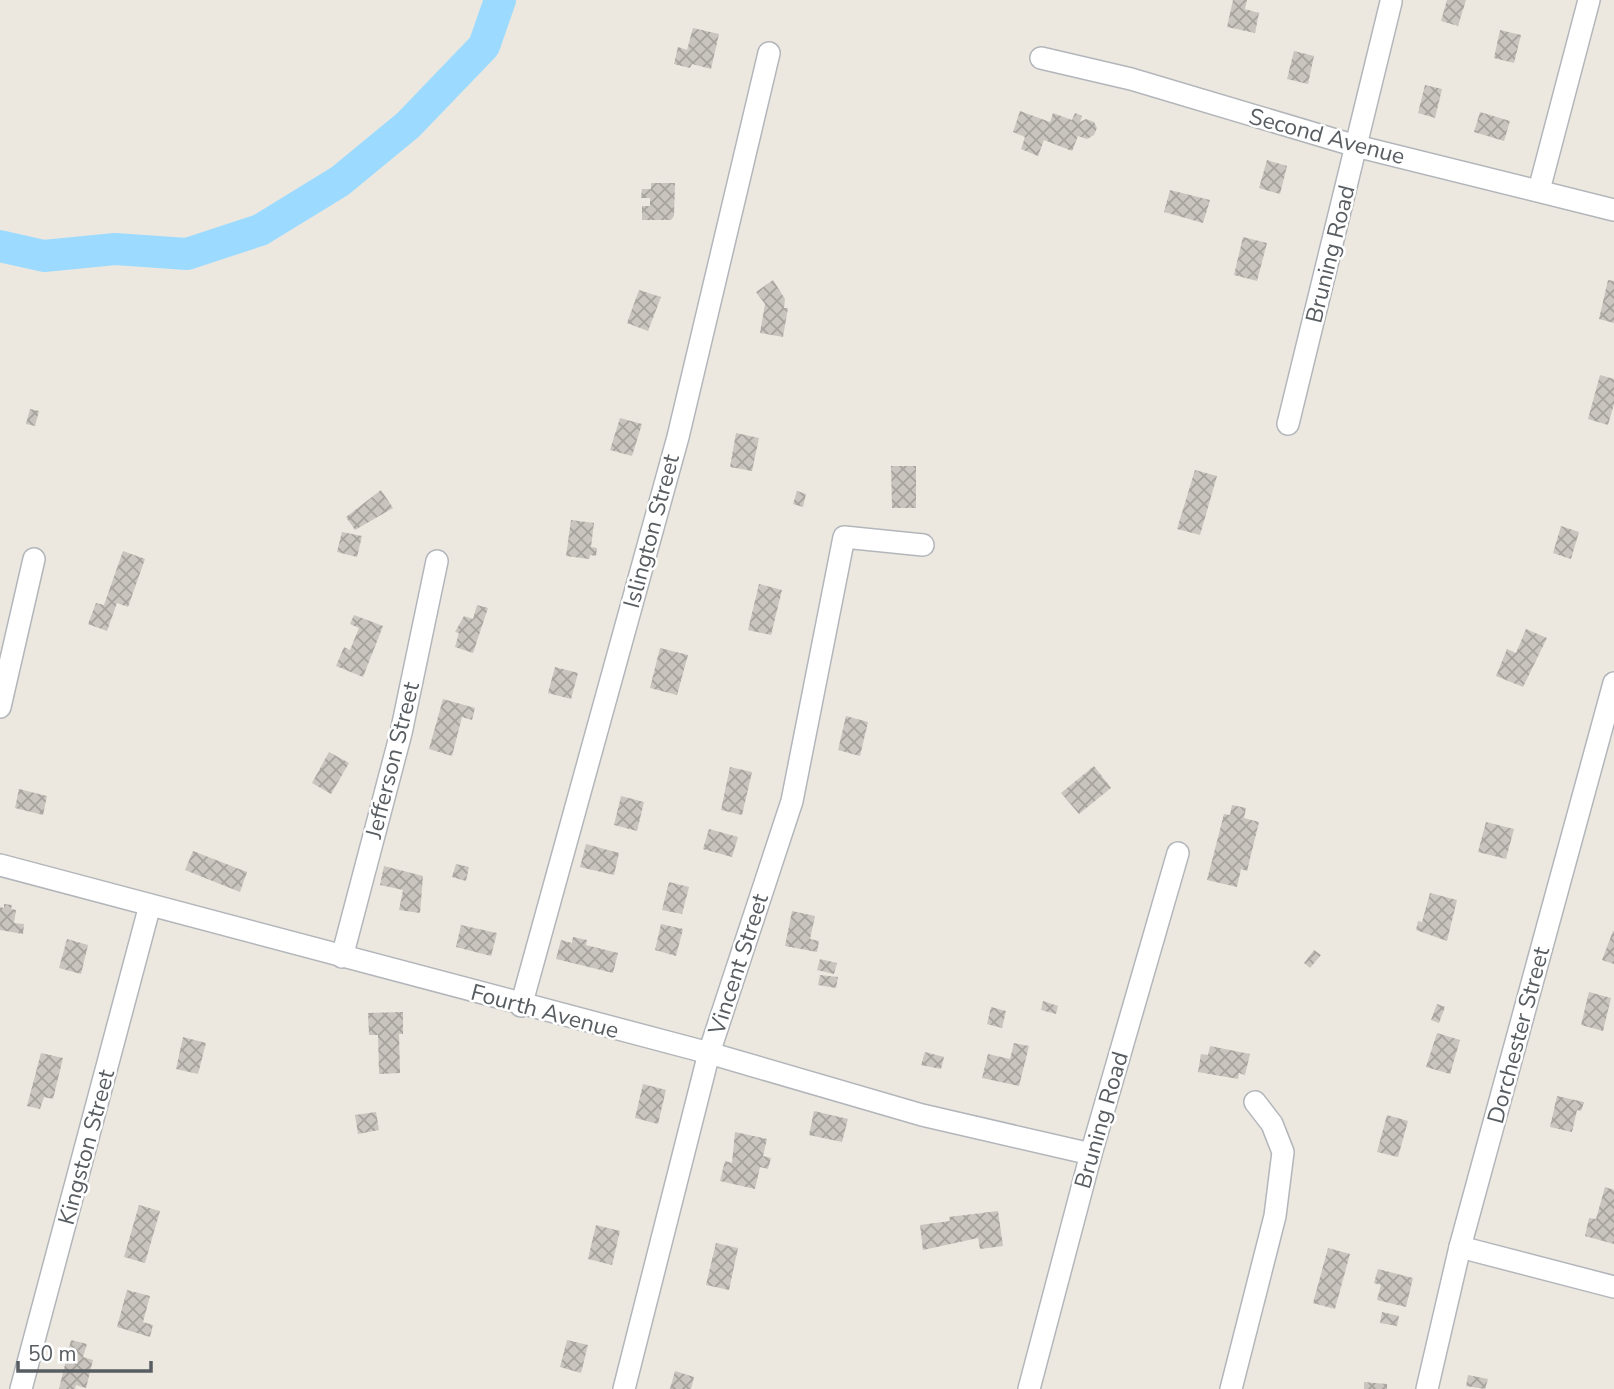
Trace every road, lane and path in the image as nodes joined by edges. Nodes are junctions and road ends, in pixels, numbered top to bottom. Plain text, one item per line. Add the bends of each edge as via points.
1 (1589, 0) edge
2 (1391, 2) dead end
3 (769, 53) dead end
4 (1041, 58) dead end
5 (1356, 146) junction
6 (1539, 190) junction
7 (1614, 210) edge
8 (1288, 425) dead end
9 (923, 545) dead end
10 (34, 559) dead end
11 (437, 561) dead end
12 (1614, 683) edge
13 (0, 706) edge
14 (1605, 750) edge
15 (1178, 853) dead end
16 (0, 865) edge
17 (150, 905) junction
18 (342, 957) junction
19 (521, 1006) junction
20 (709, 1053) junction
21 (1255, 1102) dead end
22 (1091, 1154) junction
23 (1460, 1247) junction
24 (1614, 1287) edge
25 (21, 1389) edge
26 (624, 1389) edge
27 (1029, 1389) edge
28 (1231, 1389) edge
29 (1427, 1389) edge

1 - 6 street
2 - 5 street, Bruning Road
3 - 19 street, Islington Street via 678,436
4 - 5 street, Second Avenue via 1132,79
5 - 6 street, Second Avenue
5 - 8 street, Bruning Road
6 - 7 street, Second Avenue
9 - 20 street, Vincent Street via 844,537 792,801
10 - 13 street
11 - 18 street, Jefferson Street via 401,733
12 - 14 street, Dorchester Street
14 - 23 street, Dorchester Street
15 - 22 street, Bruning Road
16 - 17 street, Fourth Avenue
17 - 18 street, Fourth Avenue
17 - 25 street, Kingston Street
18 - 19 street, Fourth Avenue
19 - 20 street, Fourth Avenue
20 - 22 street, Fourth Avenue via 922,1115
20 - 26 street, Vincent Street
21 - 28 street via 1272,1124 1283,1152 1275,1216
22 - 27 street, Bruning Road
23 - 24 street
23 - 29 street, Dorchester Street

